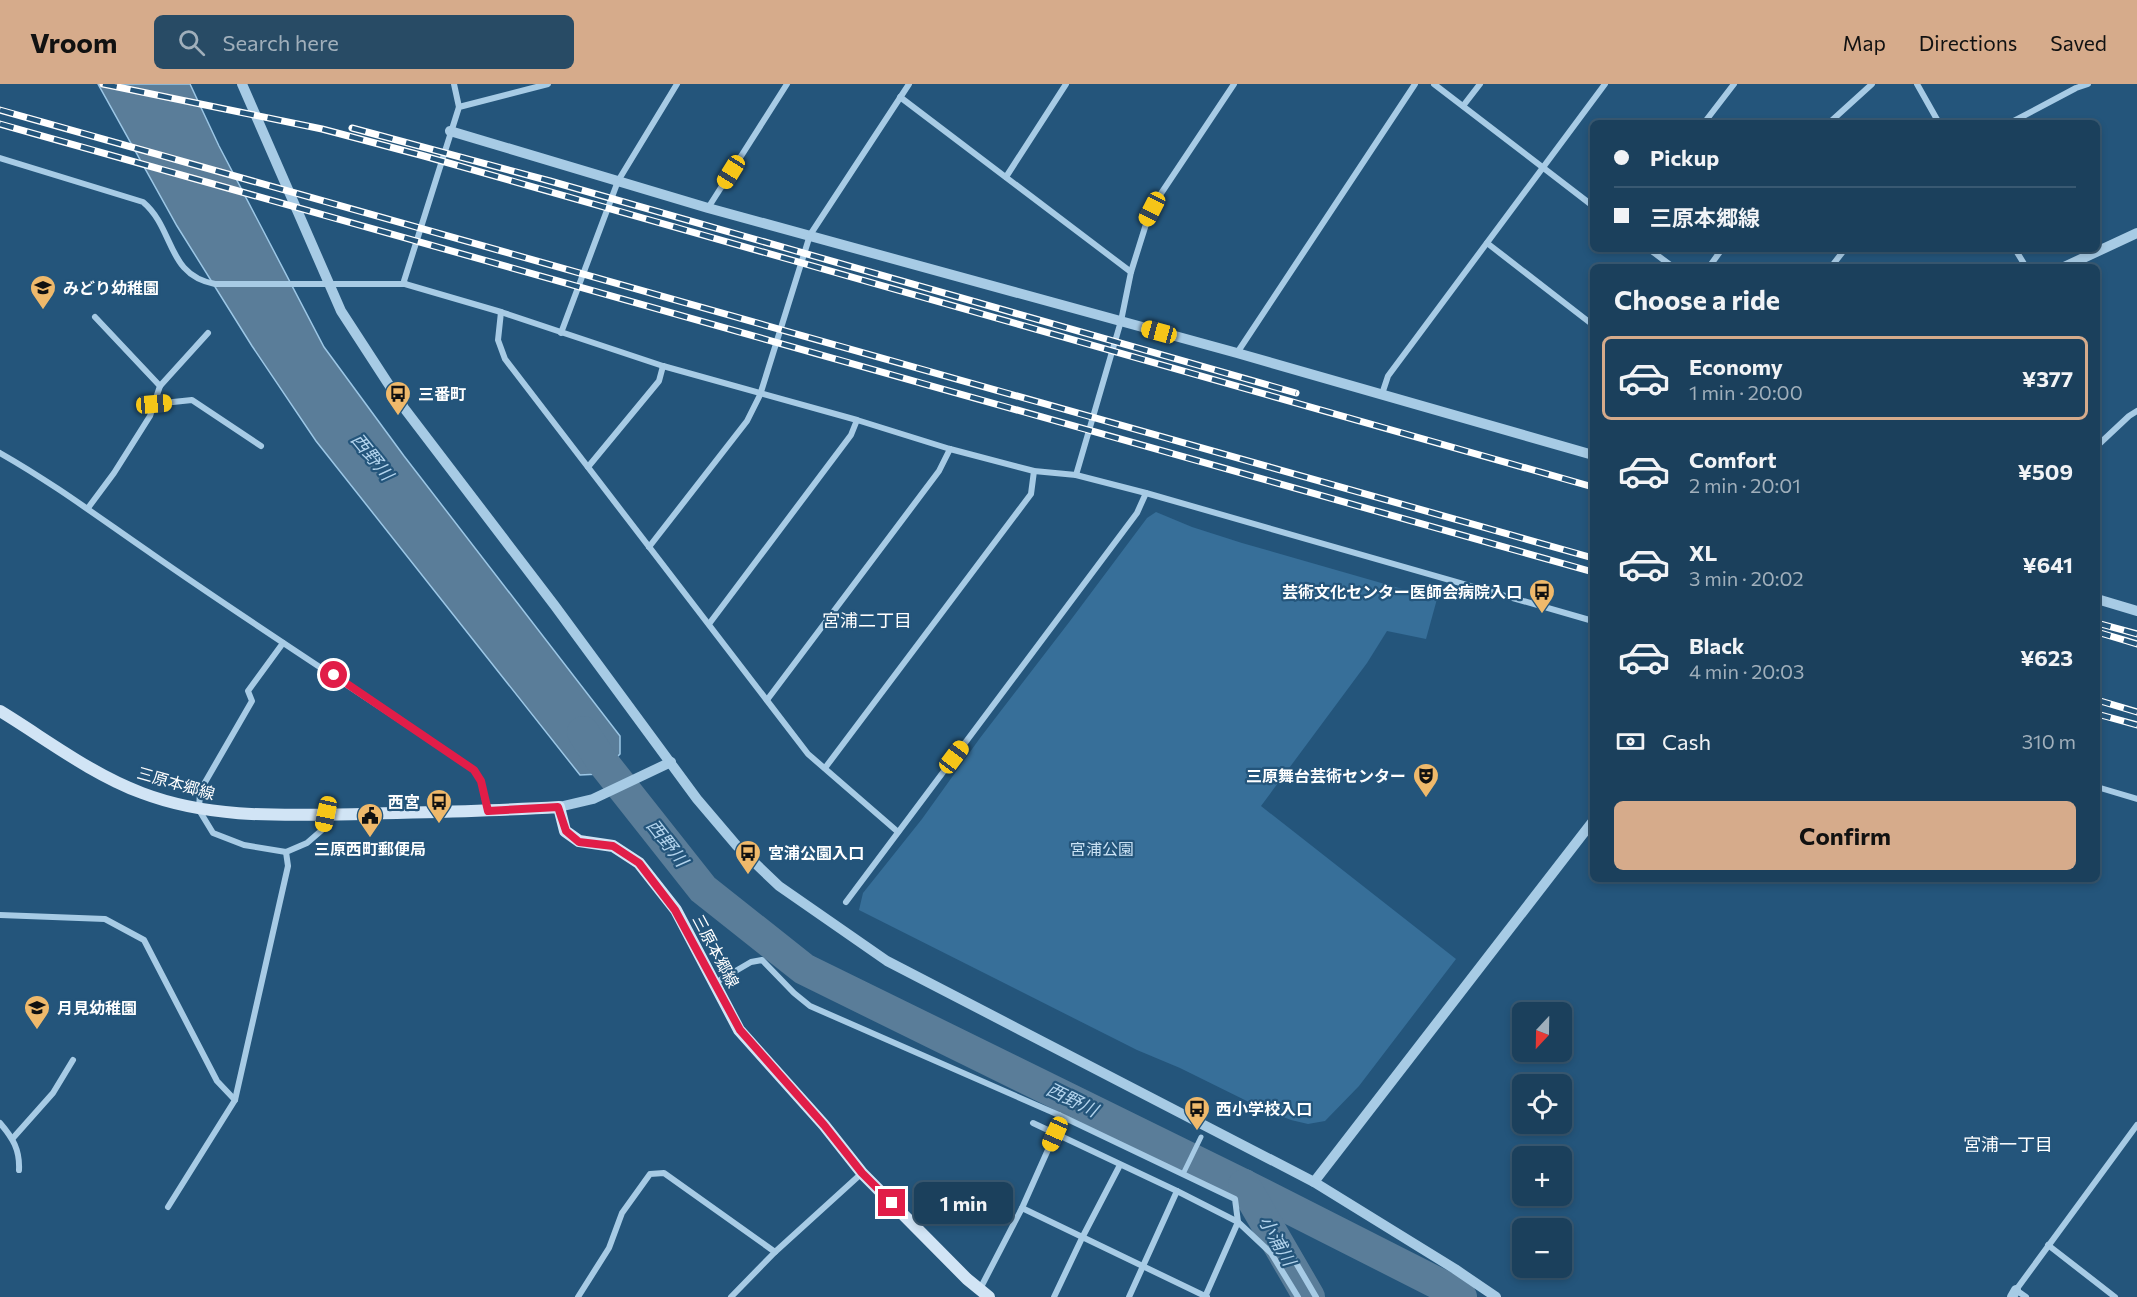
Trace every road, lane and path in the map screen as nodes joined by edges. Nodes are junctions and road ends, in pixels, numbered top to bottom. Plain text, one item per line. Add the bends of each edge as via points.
1 (242, 84) edge
2 (454, 84) edge
3 (548, 84) edge
4 (677, 84) edge
5 (787, 84) edge
6 (909, 84) edge
7 (1066, 84) edge
8 (1234, 84) edge
9 (1415, 84) edge
10 (1434, 84) edge
11 (1480, 84) edge
12 (1605, 84) edge
13 (1734, 84) edge
14 (1872, 84) edge
15 (1917, 84) edge
16 (2088, 84) edge
17 (900, 97) junction
18 (1463, 106) junction
19 (459, 107) junction
20 (1706, 120) edge
21 (1832, 120) edge
22 (1937, 120) edge
23 (2016, 120) edge
24 (450, 131) junction
25 (0, 158) edge
26 (1543, 168) junction
27 (1006, 177) junction
28 (618, 181) junction
29 (1590, 204) edge
30 (708, 208) junction
31 (2137, 233) edge
32 (810, 235) junction
33 (1487, 243) junction
34 (2100, 250) edge
35 (1653, 252) edge
36 (1843, 252) edge
37 (2096, 252) edge
38 (1669, 264) edge
39 (1833, 264) edge
40 (2070, 264) edge
41 (1131, 272) junction
42 (330, 284) junction
43 (405, 284) junction
44 (501, 312) junction
45 (95, 317) dead end
46 (1120, 321) junction
47 (1590, 323) edge
48 (208, 333) dead end
49 (561, 333) junction
50 (1237, 353) junction
51 (663, 366) junction
52 (160, 386) junction
53 (1382, 393) junction
54 (759, 394) junction
55 (154, 404) junction
56 (2137, 411) edge
57 (857, 420) junction
58 (2100, 443) edge
59 (261, 446) dead end
60 (950, 449) junction
61 (0, 453) edge
62 (1590, 454) edge
63 (588, 467) junction
64 (1034, 471) junction
65 (1076, 475) junction
66 (1146, 493) junction
67 (88, 508) junction
68 (649, 547) junction
69 (2100, 600) edge
70 (2137, 611) edge
71 (1590, 620) edge
72 (709, 624) junction
73 (283, 643) junction
74 (767, 700) junction
75 (0, 711) edge
76 (671, 762) junction
77 (825, 768) junction
78 (2100, 788) edge
79 (2137, 798) edge
80 (558, 807) junction
81 (199, 810) junction
82 (488, 811) junction
83 (326, 814) junction
84 (1590, 825) edge
85 (898, 832) junction
86 (286, 852) junction
87 (846, 902) dead end
88 (0, 915) edge
89 (714, 984) junction
90 (73, 1060) dead end
91 (235, 1100) junction
92 (1059, 1115) junction
93 (0, 1123) edge
94 (1034, 1123) dead end
95 (2137, 1125) edge
96 (1055, 1134) junction
97 (2129, 1136) junction
98 (1201, 1137) dead end
99 (2137, 1137) edge
100 (13, 1138) junction
101 (1120, 1166) junction
102 (19, 1170) dead end
103 (862, 1173) junction
104 (1183, 1174) junction
105 (1314, 1182) junction
106 (1177, 1191) junction
107 (168, 1207) dead end
108 (1022, 1208) junction
109 (1238, 1222) junction
110 (1082, 1238) junction
111 (1285, 1244) dead end
112 (2048, 1245) junction
113 (775, 1252) junction
114 (1143, 1265) junction
115 (985, 1293) edge
116 (2014, 1294) edge
117 (578, 1297) edge
118 (731, 1297) edge
119 (1054, 1297) edge
120 (1129, 1297) edge
121 (1206, 1297) edge
122 (1298, 1297) edge
123 (1316, 1297) edge
124 (1496, 1297) edge
125 (2026, 1297) edge
126 (2115, 1297) edge

1 - 42 street
2 - 19 street
3 - 19 street
4 - 28 street
5 - 30 street
6 - 17 street
7 - 27 street
8 - 41 street via 1158,198
9 - 50 street
10 - 18 street
11 - 18 street
12 - 26 street
13 - 20 street
14 - 21 street
15 - 22 street
16 - 23 street
17 - 27 street
17 - 32 street
18 - 26 street
19 - 24 street
24 - 28 street
24 - 43 street
25 - 42 street via 143,202 156,217 179,262 201,281
26 - 29 street
26 - 33 street
27 - 41 street
28 - 30 street
28 - 49 street
30 - 32 street
31 - 34 street
32 - 46 street
32 - 54 street
33 - 47 street
33 - 53 street via 1388,376
35 - 38 street
36 - 39 street
37 - 40 street
41 - 46 street
42 - 43 street
42 - 76 street via 341,311 404,408
43 - 44 street
44 - 49 street
44 - 63 street via 498,340 505,359
45 - 52 street
46 - 50 street
46 - 65 street
48 - 52 street
49 - 51 street
50 - 53 street
51 - 54 street
51 - 63 street via 659,381
52 - 55 street
53 - 62 street
54 - 57 street
54 - 68 street via 747,422
55 - 59 street via 192,400
55 - 67 street via 114,473
56 - 58 street
57 - 60 street
57 - 72 street via 852,435
60 - 64 street
60 - 74 street via 939,471
61 - 67 street
63 - 68 street
64 - 65 street
64 - 77 street via 1031,494
65 - 66 street
66 - 71 street
66 - 85 street via 1137,513
67 - 73 street
68 - 72 street
69 - 70 street
72 - 74 street
73 - 81 street via 248,691 252,701 200,791
73 - 82 street via 474,770 481,781
74 - 77 street via 808,754
75 - 81 main road, 三原本郷線 via 96,771 142,793
76 - 80 street via 593,799
76 - 105 street via 737,846 779,886 886,961
77 - 85 street
78 - 79 street
80 - 82 main road, 三原本郷線
80 - 89 main road, 三原本郷線 via 566,831 579,842 613,846 639,863 675,910
81 - 83 main road, 三原本郷線 via 237,815
81 - 86 street via 213,833 244,846
82 - 83 main road, 三原本郷線
83 - 86 street via 322,830 307,843
84 - 105 street
85 - 87 street
86 - 91 street via 288,866
88 - 91 street via 105,919 144,940 217,1081
89 - 92 street via 751,962 762,960 810,1006
89 - 103 main road, 三原本郷線 via 740,1030
90 - 100 street via 53,1093
91 - 107 street
92 - 96 street
92 - 104 street
93 - 100 street
94 - 96 street
95 - 97 street
96 - 101 street
96 - 108 street
97 - 99 street
97 - 112 street
98 - 104 street
100 - 102 street via 20,1156
101 - 106 street
101 - 110 street
103 - 113 street
103 - 115 main road, 三原本郷線
104 - 109 street via 1235,1199
105 - 124 street
106 - 109 street
106 - 114 street
108 - 110 street
108 - 115 street
109 - 121 street
109 - 122 street via 1271,1253
110 - 114 street
110 - 119 street
111 - 123 street
112 - 116 street
112 - 126 street
113 - 117 street via 664,1173 650,1174 622,1213 609,1248
113 - 118 street
114 - 120 street
114 - 121 street
116 - 125 street

